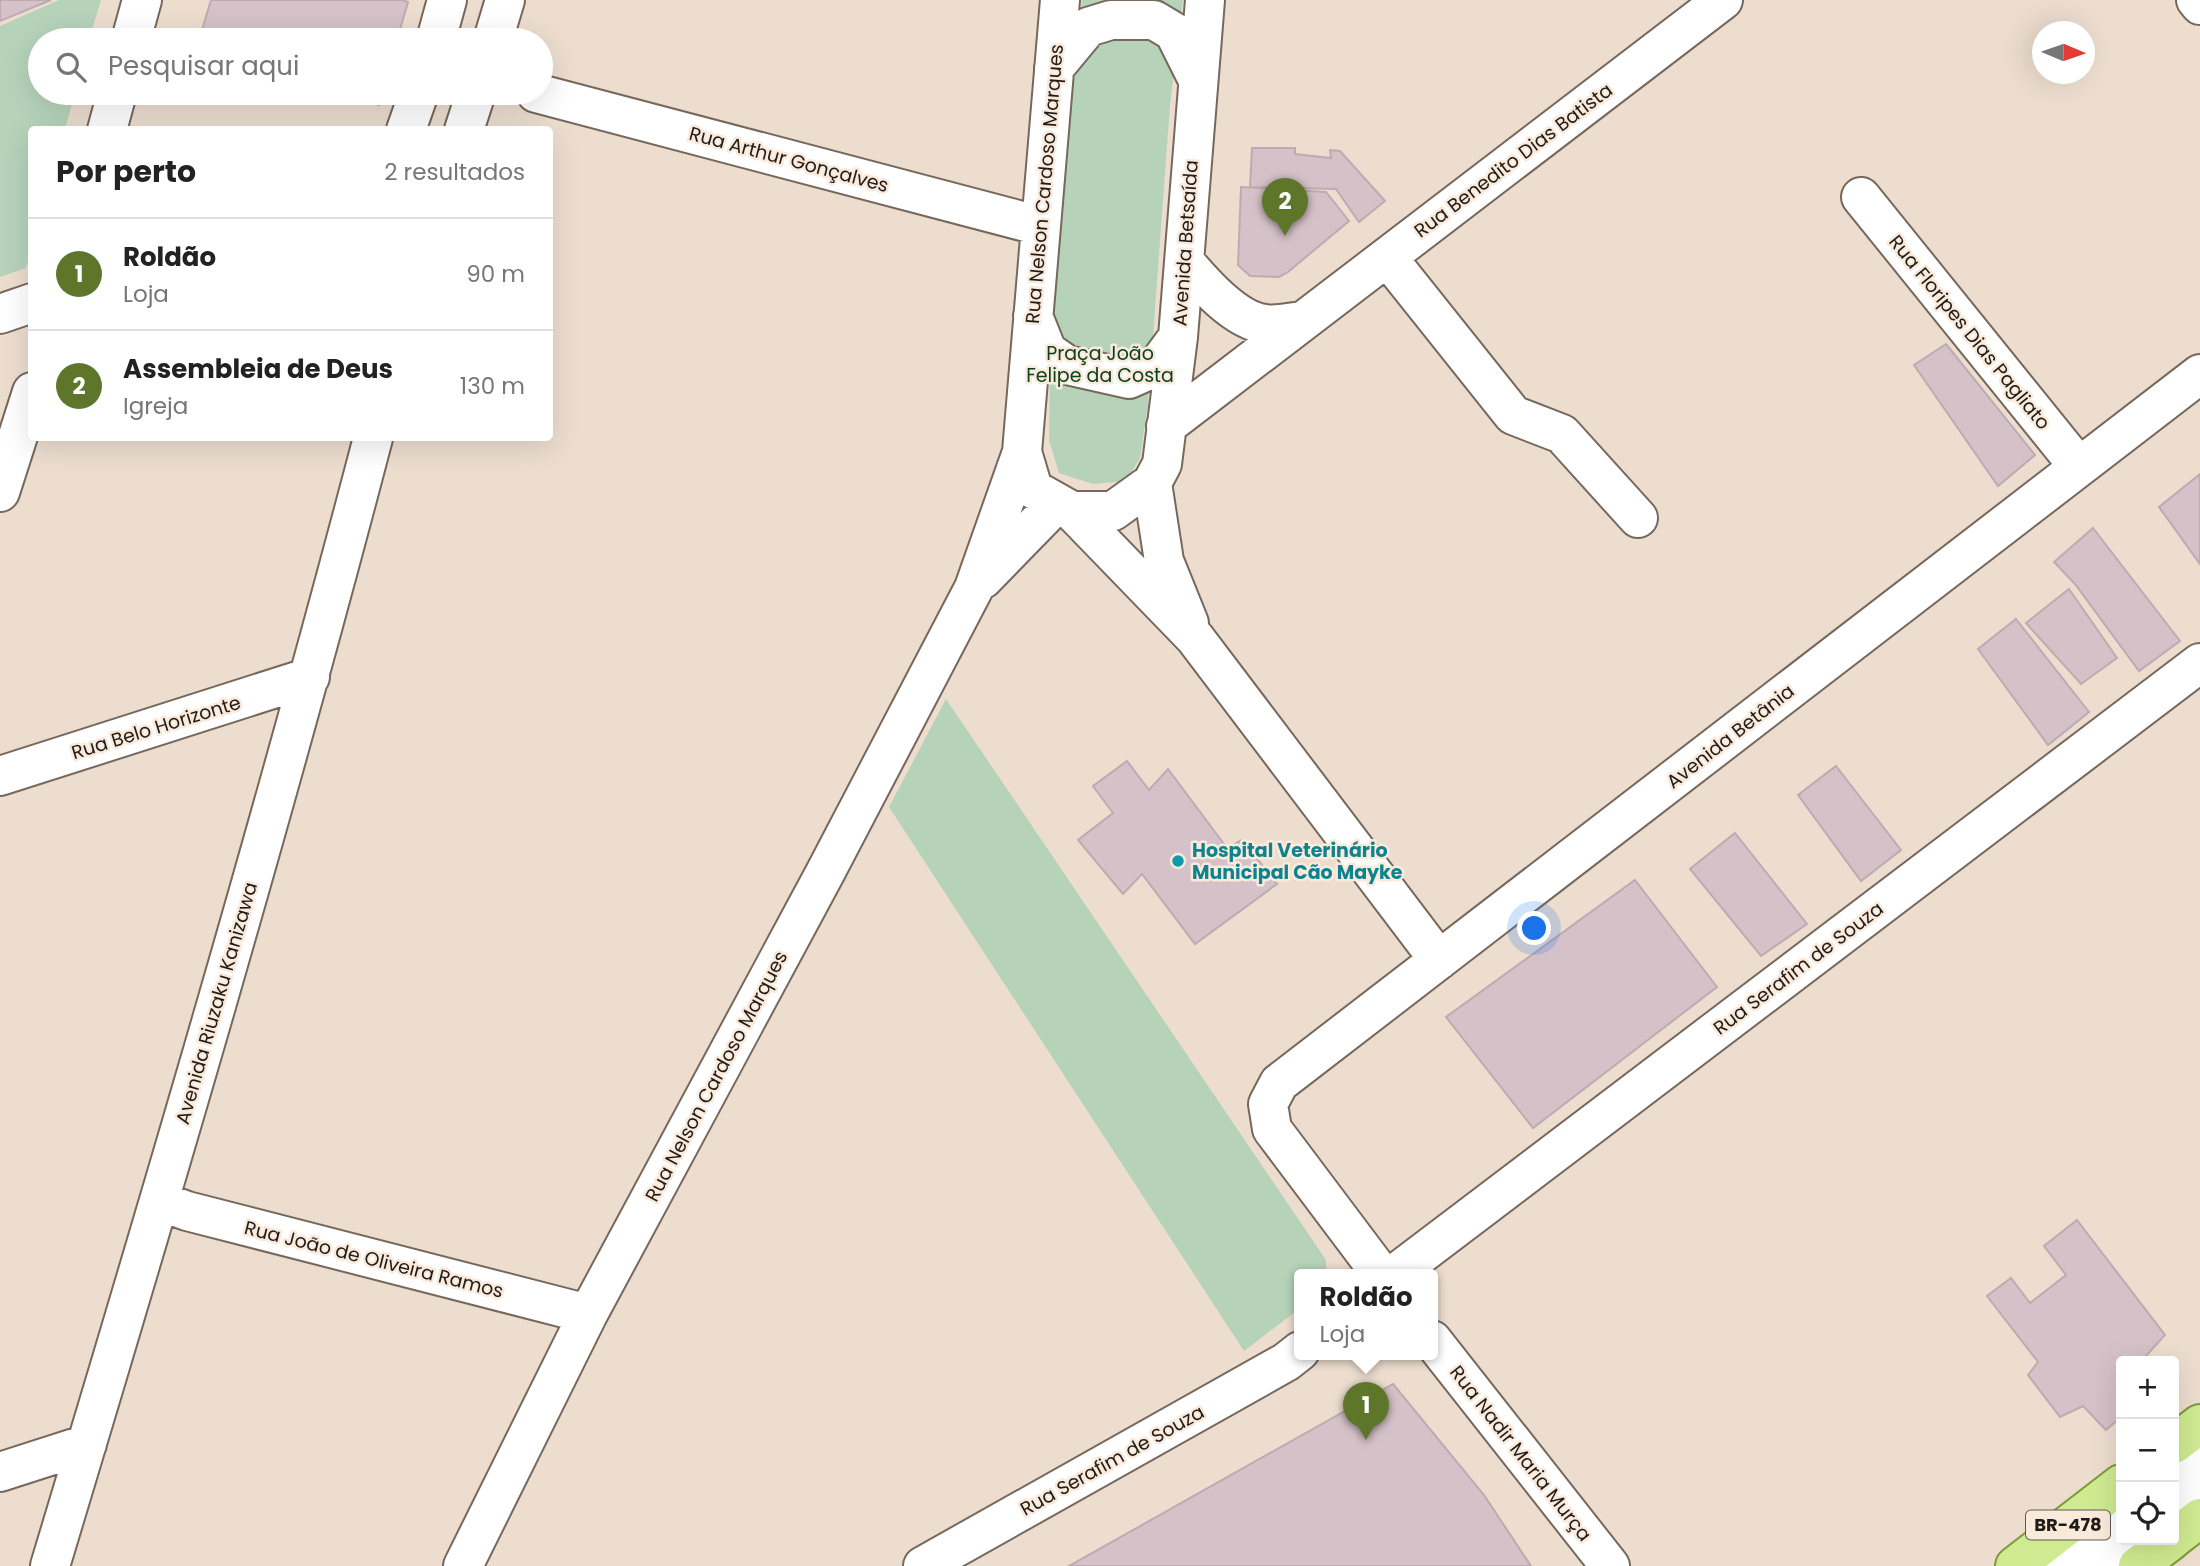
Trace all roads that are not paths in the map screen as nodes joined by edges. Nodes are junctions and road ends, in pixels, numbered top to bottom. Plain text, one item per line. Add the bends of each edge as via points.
1 (142, 0) edge
2 (447, 0) edge
3 (505, 0) edge
4 (1060, 0) edge
5 (1205, 0) edge
6 (1723, 0) edge
7 (2196, 0) edge
8 (2200, 5) edge
9 (134, 28) edge
10 (439, 28) edge
11 (497, 28) edge
12 (1054, 68) junction
13 (1198, 80) junction
14 (553, 97) edge
15 (114, 105) edge
16 (415, 105) edge
17 (472, 105) edge
18 (108, 126) edge
19 (407, 126) edge
20 (465, 126) edge
21 (1861, 197) dead end
22 (1041, 226) junction
23 (1387, 257) junction
24 (1184, 261) junction
25 (28, 304) edge
26 (0, 314) edge
27 (1033, 316) junction
28 (1303, 320) junction
29 (1178, 337) junction
30 (2200, 374) edge
31 (28, 404) edge
32 (1166, 426) junction
33 (372, 441) edge
34 (1022, 452) junction
35 (2079, 467) junction
36 (1152, 484) junction
37 (0, 492) edge
38 (1064, 508) junction
39 (1638, 518) dead end
40 (974, 588) junction
41 (1195, 638) junction
42 (2200, 663) edge
43 (310, 677) junction
44 (0, 776) edge
45 (1439, 960) junction
46 (160, 1201) junction
47 (1377, 1269) edge
48 (1402, 1269) edge
49 (588, 1314) junction
50 (1438, 1346) edge
51 (1294, 1356) edge
52 (2200, 1424) edge
53 (2179, 1440) edge
54 (87, 1444) junction
55 (2200, 1451) edge
56 (2179, 1468) edge
57 (0, 1472) edge
58 (2200, 1486) edge
59 (2116, 1488) edge
60 (2179, 1503) edge
61 (2116, 1518) edge
62 (2200, 1518) edge
63 (2179, 1534) edge
64 (2127, 1545) edge
65 (2165, 1545) edge
66 (50, 1566) edge
67 (463, 1566) edge
68 (923, 1566) edge
69 (1610, 1566) edge
70 (2015, 1566) edge
71 (2056, 1566) edge
72 (2100, 1566) edge
73 (2138, 1566) edge

1 - 9 street
2 - 10 street
3 - 11 street
4 - 12 street, Rua Nelson Cardoso Marques
5 - 13 street, Avenida Betsaída
6 - 23 street, Rua Benedito Dias Batista
7 - 8 street
12 - 13 street via 1088,27 1111,20 1154,20 1174,32
12 - 22 street, Rua Nelson Cardoso Marques
13 - 24 street, Avenida Betsaída
14 - 22 street, Rua Arthur Gonçalves
15 - 18 street
16 - 19 street
17 - 20 street
21 - 35 street, Rua Floripes Dias Pagliato
22 - 27 street, Rua Nelson Cardoso Marques
23 - 28 street, Rua Benedito Dias Batista
23 - 39 street via 1513,415 1562,434
24 - 28 street via 1209,290 1242,316 1264,324
24 - 29 street, Avenida Betsaída
25 - 26 street
27 - 29 street via 1047,351 1068,365 1129,379 1156,367
27 - 34 street, Rua Nelson Cardoso Marques
28 - 32 street, Rua Benedito Dias Batista
29 - 32 street, Avenida Betsaída
30 - 35 street, Avenida Betânia
31 - 37 street
32 - 36 street, Avenida Betsaída via 1162,464
33 - 43 street, Avenida Riuzaku Kanizawa
34 - 38 street, Rua Nelson Cardoso Marques via 1033,489
34 - 40 street, Rua Nelson Cardoso Marques
35 - 45 street, Avenida Betânia
36 - 38 street via 1113,511
36 - 41 street, Avenida Betsaída via 1164,561
38 - 40 street, Rua Nelson Cardoso Marques
38 - 41 street, Avenida Betsaída
40 - 49 street, Rua Nelson Cardoso Marques
41 - 45 street, Avenida Betsaída
42 - 48 street, Rua Serafim de Souza
43 - 44 street, Rua Belo Horizonte
43 - 46 street, Avenida Riuzaku Kanizawa
45 - 47 street, Avenida Betânia via 1279,1083 1268,1104 1272,1129
46 - 49 street, Rua João de Oliveira Ramos
46 - 54 street, Avenida Riuzaku Kanizawa
49 - 67 street, Rua Nelson Cardoso Marques
50 - 69 street, Rua Nadir Maria Murça
51 - 68 street, Rua Serafim de Souza
52 - 53 main road
54 - 57 street
54 - 66 street, Avenida Riuzaku Kanizawa
55 - 56 street
58 - 60 street
59 - 70 main road, BR-478
61 - 71 street
62 - 63 main road
64 - 72 street
65 - 73 main road

